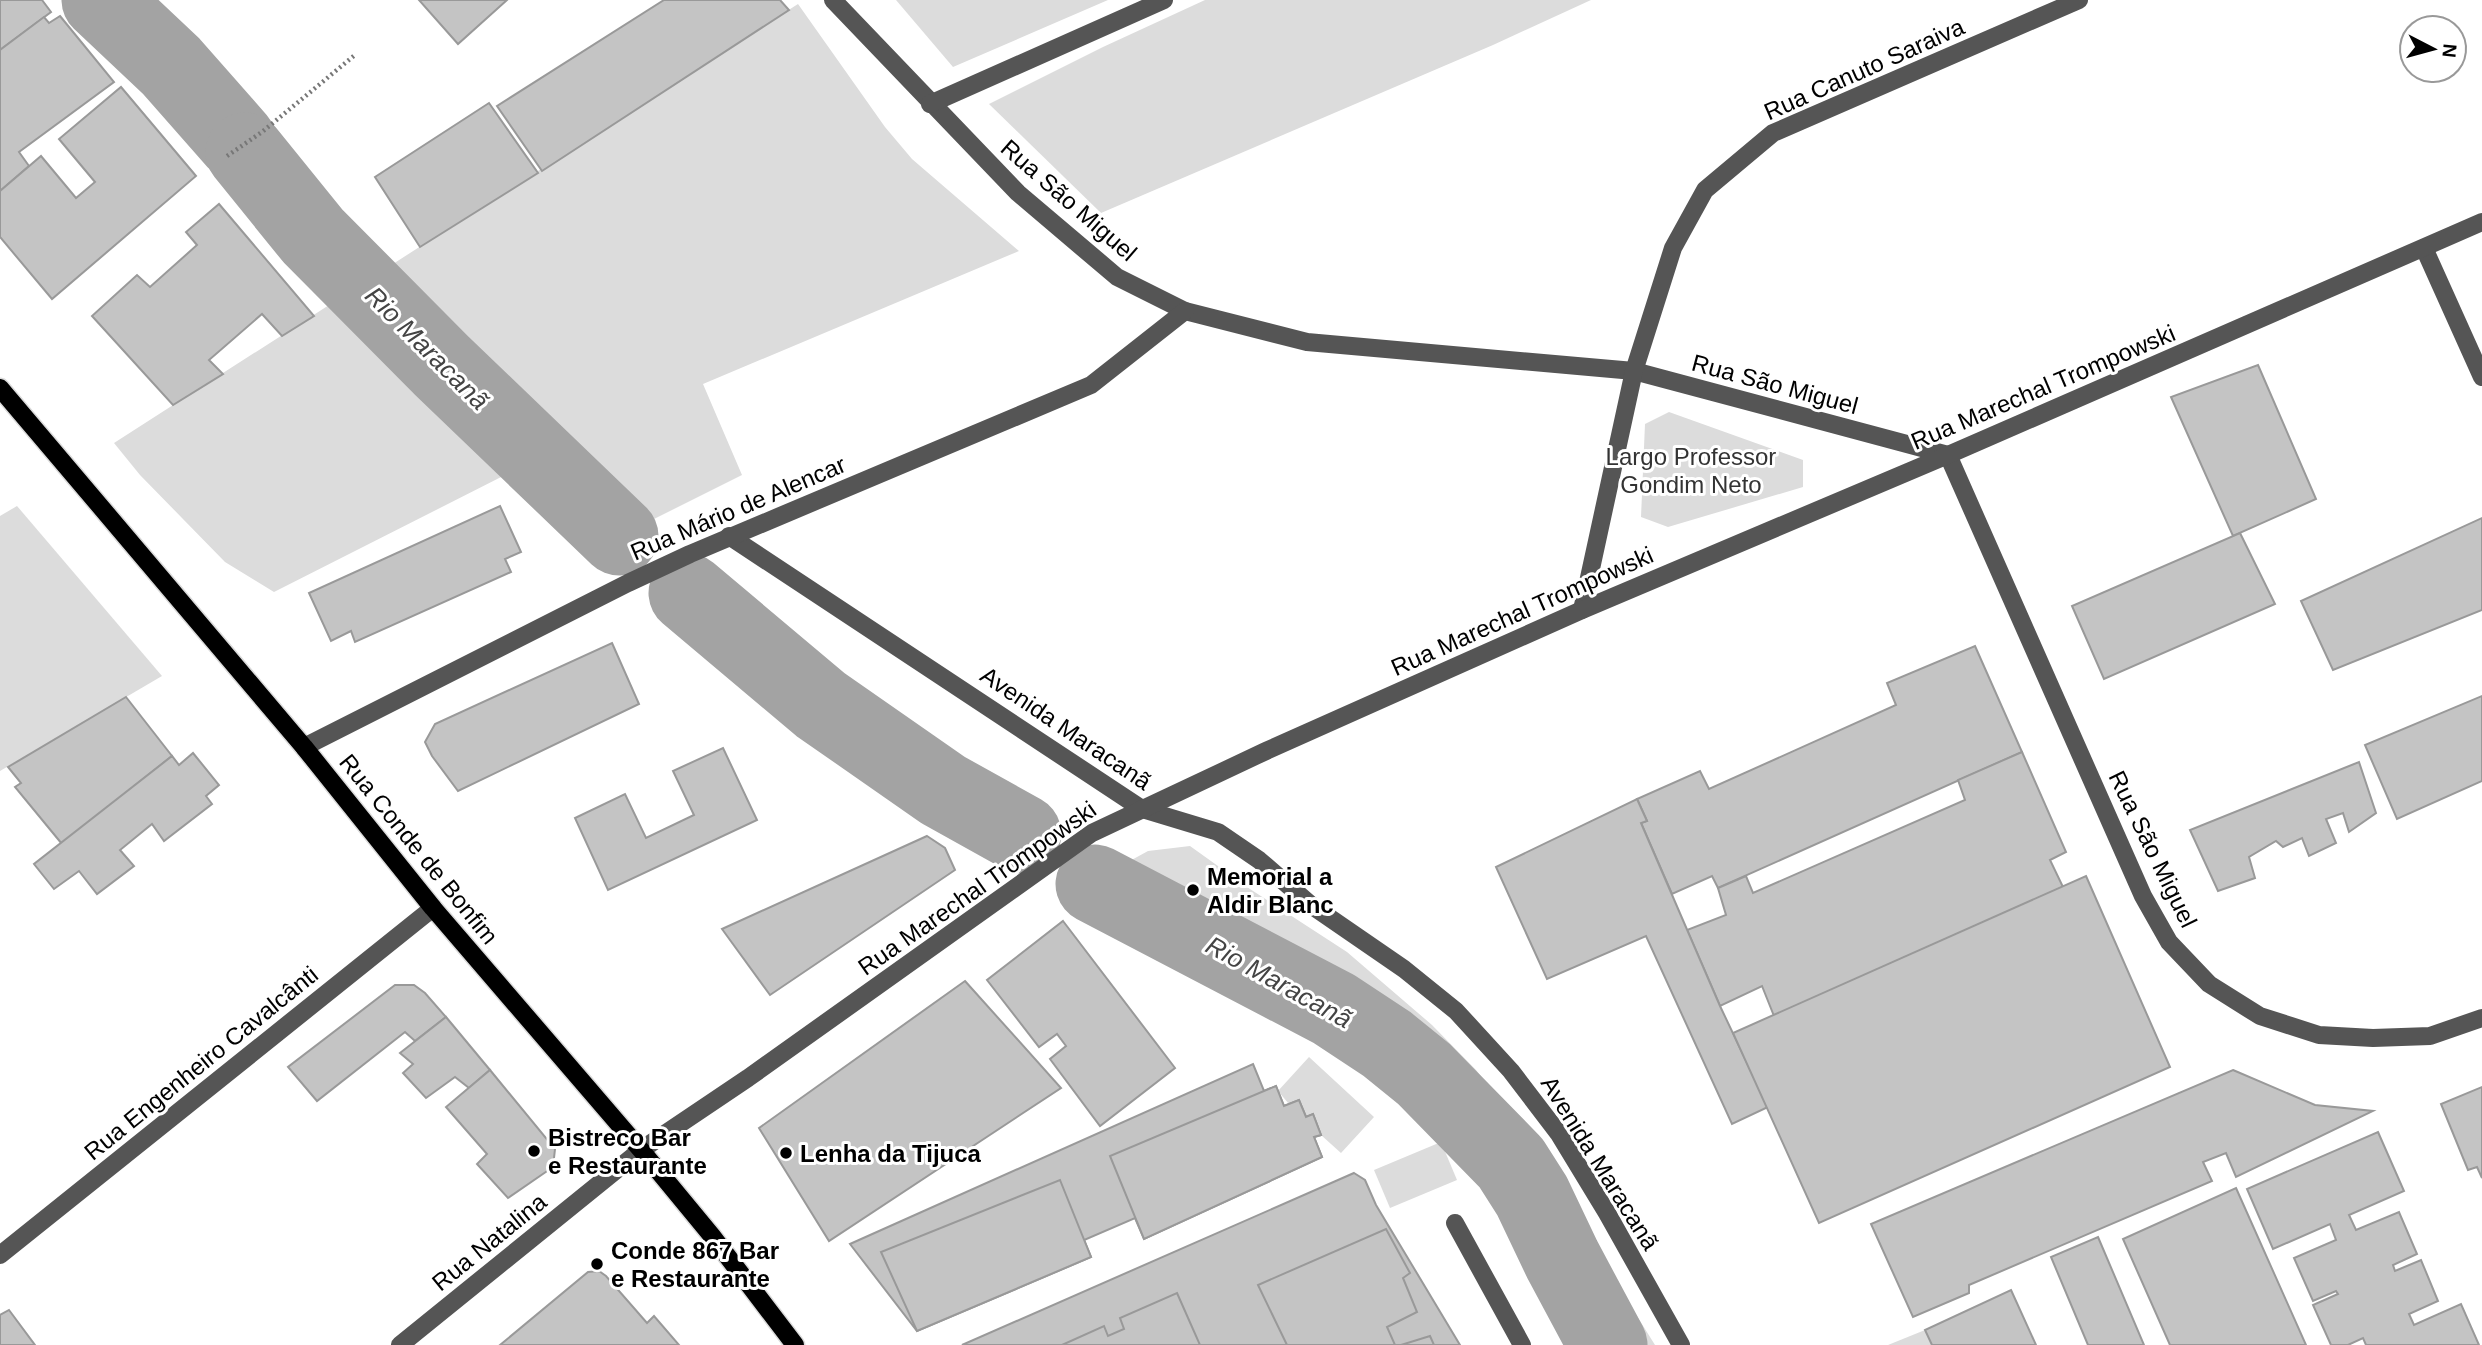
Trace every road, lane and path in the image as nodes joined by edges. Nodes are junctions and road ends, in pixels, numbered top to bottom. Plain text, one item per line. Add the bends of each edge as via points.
1 (833, 0) edge
2 (1164, 0) edge
3 (2079, 0) edge
4 (355, 55) dead end
5 (930, 104) junction
6 (227, 156) dead end
7 (2482, 222) edge
8 (2424, 248) junction
9 (1185, 311) junction
10 (1634, 371) junction
11 (2482, 377) edge
12 (0, 388) edge
13 (1948, 455) junction
14 (729, 536) junction
15 (1582, 610) junction
16 (304, 747) junction
17 (1142, 810) junction
18 (433, 908) junction
19 (2482, 1018) edge
20 (641, 1150) junction
21 (1455, 1223) dead end
22 (0, 1255) edge
23 (400, 1345) edge
24 (795, 1345) edge
25 (1522, 1345) edge
26 (1681, 1345) edge

1 - 5 street, Rua São Miguel
2 - 5 street
3 - 10 street, Rua Canuto Saraiva via 1773,133 1705,190 1673,248
4 - 6 path
5 - 9 street, Rua São Miguel via 1018,193 1117,277
7 - 8 street, Rua Marechal Trompowski
8 - 11 street
8 - 13 street, Rua Marechal Trompowski
9 - 10 street, Rua São Miguel via 1307,342
9 - 14 street, Rua Mário de Alencar via 1091,386
10 - 13 street, Rua São Miguel
10 - 15 street
12 - 16 main road, Rua Conde de Bonfim
13 - 15 street, Rua Marechal Trompowski
13 - 19 street, Rua São Miguel via 2143,896 2169,943 2209,984 2260,1016 2319,1035 2430,1036
14 - 16 street, Rua Mário de Alencar
14 - 17 street, Avenida Maracanã
15 - 17 street, Rua Marechal Trompowski
16 - 18 main road, Rua Conde de Bonfim
17 - 20 street, Rua Marechal Trompowski via 1092,833
17 - 26 street, Avenida Maracanã via 1218,832 1311,905 1405,968 1456,1011 1511,1071 1559,1135
18 - 20 main road, Rua Conde de Bonfim
18 - 22 street, Rua Engenheiro Cavalcânti
20 - 23 street, Rua Natalina
20 - 24 main road, Rua Conde de Bonfim
21 - 25 street

